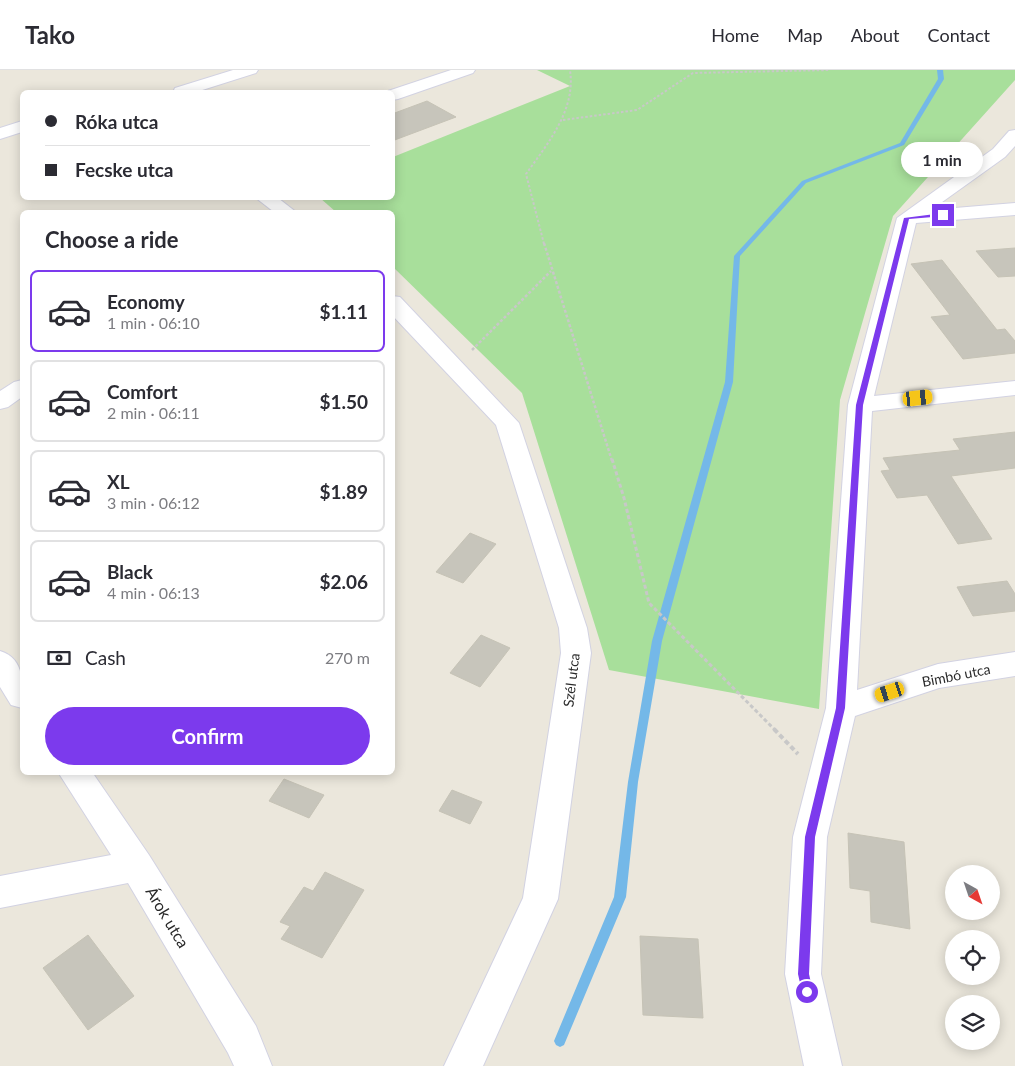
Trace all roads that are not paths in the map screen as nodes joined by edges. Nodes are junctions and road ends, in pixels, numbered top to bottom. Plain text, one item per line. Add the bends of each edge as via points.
1 (250, 70) edge
2 (467, 70) edge
3 (188, 90) edge
4 (395, 94) edge
5 (1015, 135) edge
6 (269, 200) edge
7 (1015, 209) edge
8 (281, 210) edge
9 (907, 218) junction
10 (395, 305) edge
11 (20, 388) edge
12 (1015, 388) edge
13 (0, 402) edge
14 (860, 405) junction
15 (0, 662) edge
16 (1015, 664) edge
17 (20, 693) edge
18 (841, 708) junction
19 (76, 775) edge
20 (137, 866) junction
21 (0, 892) edge
22 (253, 1066) edge
23 (463, 1066) edge
24 (823, 1066) edge

1 - 3 street
2 - 4 street
5 - 9 street via 999,153
6 - 8 street
7 - 9 street
9 - 14 street
10 - 23 street, Szél utca via 507,422 573,628 576,653 540,899
11 - 13 street
12 - 14 street
14 - 18 street
15 - 17 street
16 - 18 street, Bimbó utca via 938,676
18 - 24 street via 810,837 803,974
19 - 20 street, Árok utca
20 - 21 street
20 - 22 street, Árok utca via 242,1040

